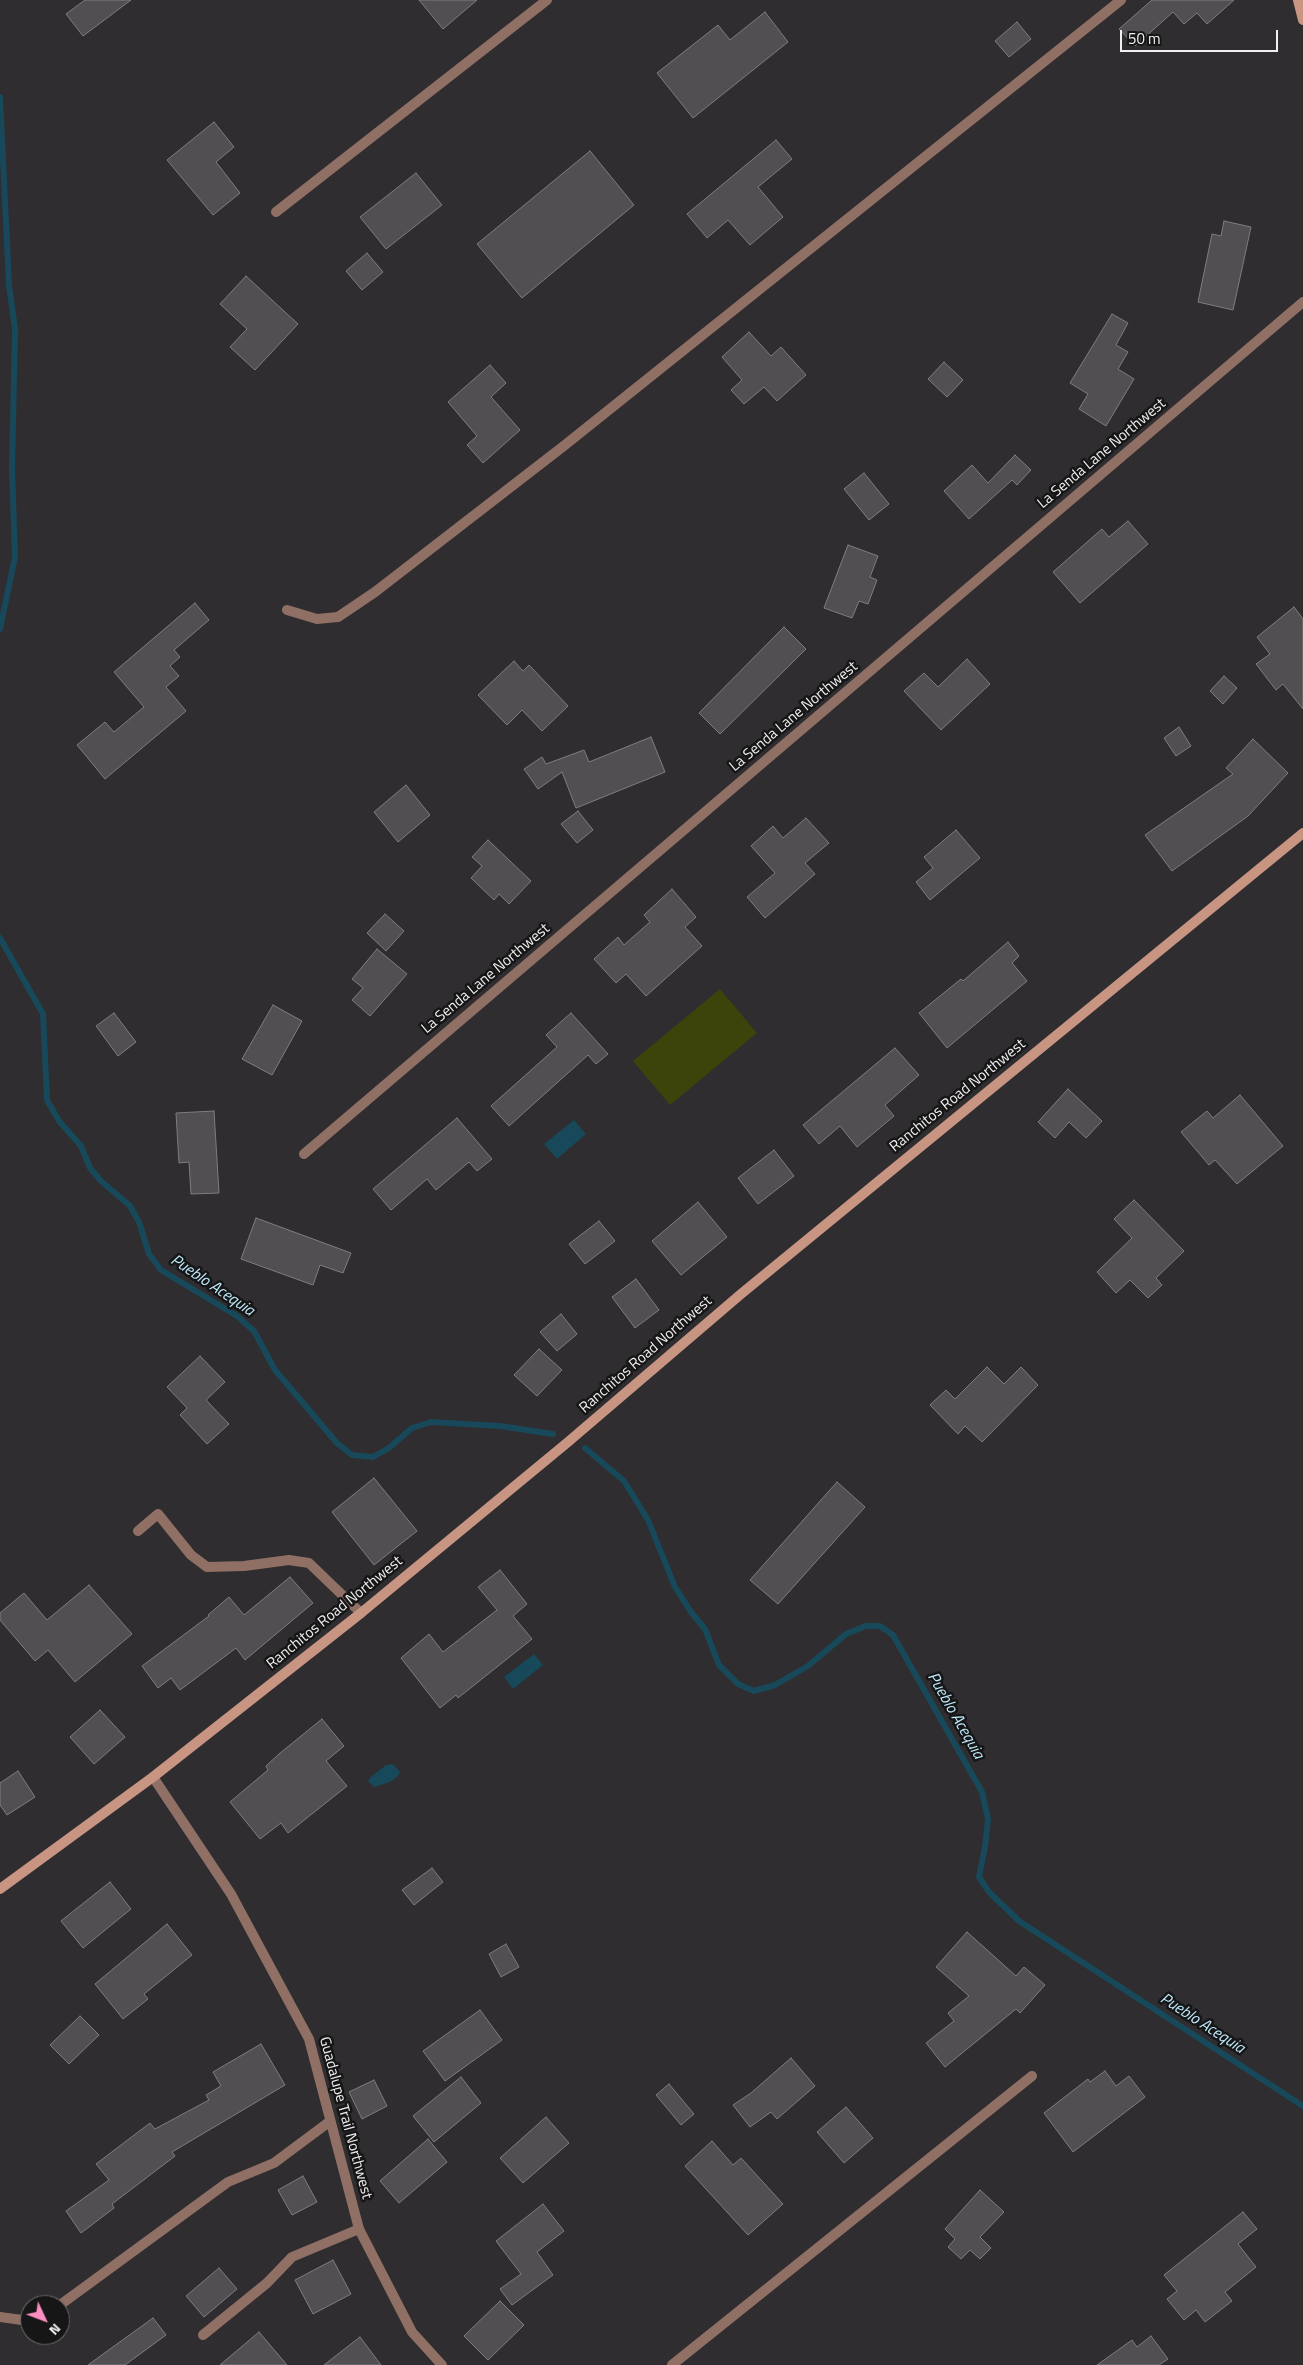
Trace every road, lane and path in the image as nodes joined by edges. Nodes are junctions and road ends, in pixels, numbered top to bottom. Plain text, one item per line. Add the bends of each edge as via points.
1 (547, 0) edge
2 (1121, 0) edge
3 (1298, 0) edge
4 (1303, 20) edge
5 (276, 212) dead end
6 (1303, 302) edge
7 (287, 610) dead end
8 (1303, 833) edge
9 (304, 1154) dead end
10 (138, 1531) dead end
11 (361, 1613) junction
12 (153, 1777) junction
13 (0, 1889) edge
14 (1032, 2076) dead end
15 (329, 2122) junction
16 (359, 2229) junction
17 (70, 2298) edge
18 (0, 2317) edge
19 (20, 2320) edge
20 (203, 2335) dead end
21 (442, 2365) edge
22 (672, 2365) edge

1 - 5 street
2 - 7 street via 565,445 375,592 338,617 317,619
3 - 4 street
6 - 9 street, La Senda Lane Northwest
8 - 11 street, Ranchitos Road Northwest via 741,1294
10 - 11 street via 158,1514 191,1555 208,1567 289,1560 310,1563
11 - 12 street, Ranchitos Road Northwest
12 - 13 street, Ranchitos Road Northwest
12 - 15 street, Guadalupe Trail Northwest via 231,1894 309,2039
14 - 22 street
15 - 16 street, Guadalupe Trail Northwest
15 - 17 street via 274,2163 228,2182
16 - 20 street via 292,2257 268,2283
16 - 21 street, Guadalupe Trail Northwest via 412,2332
18 - 19 street

